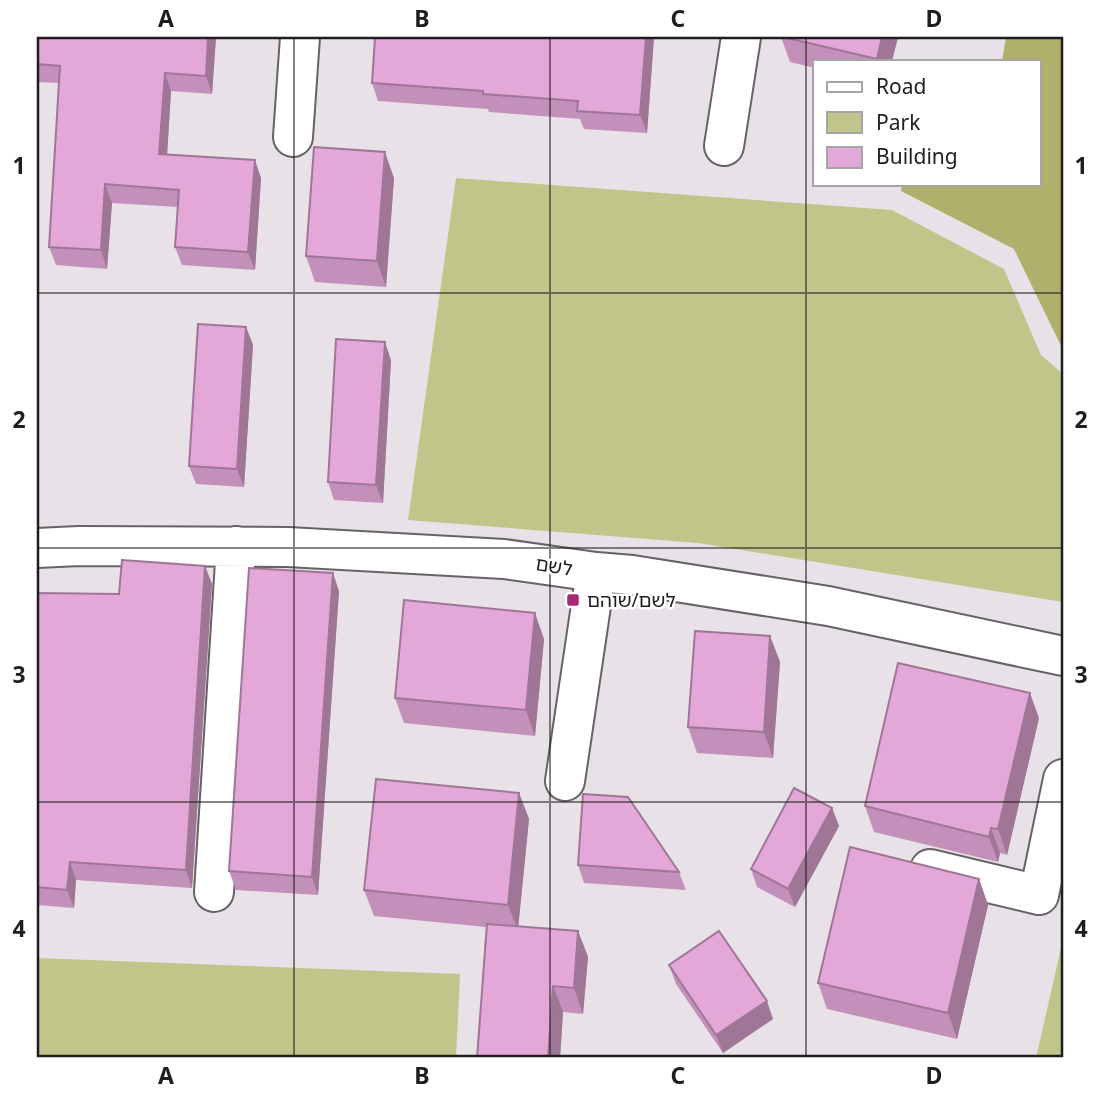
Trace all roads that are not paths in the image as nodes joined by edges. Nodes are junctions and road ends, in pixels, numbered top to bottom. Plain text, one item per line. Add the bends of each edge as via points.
1 (300, 37) edge
2 (741, 37) edge
3 (293, 137) dead end
4 (724, 146) dead end
5 (236, 546) junction
6 (37, 548) edge
7 (596, 572) junction
8 (1063, 656) edge
9 (1063, 779) edge
10 (565, 780) dead end
11 (896, 860) edge
12 (214, 892) dead end

1 - 3 street
2 - 4 street
5 - 6 street, לשם
5 - 7 street, לשם via 504,559
5 - 12 street
7 - 8 street, לשם via 828,606
7 - 10 street
9 - 11 street via 1039,895

